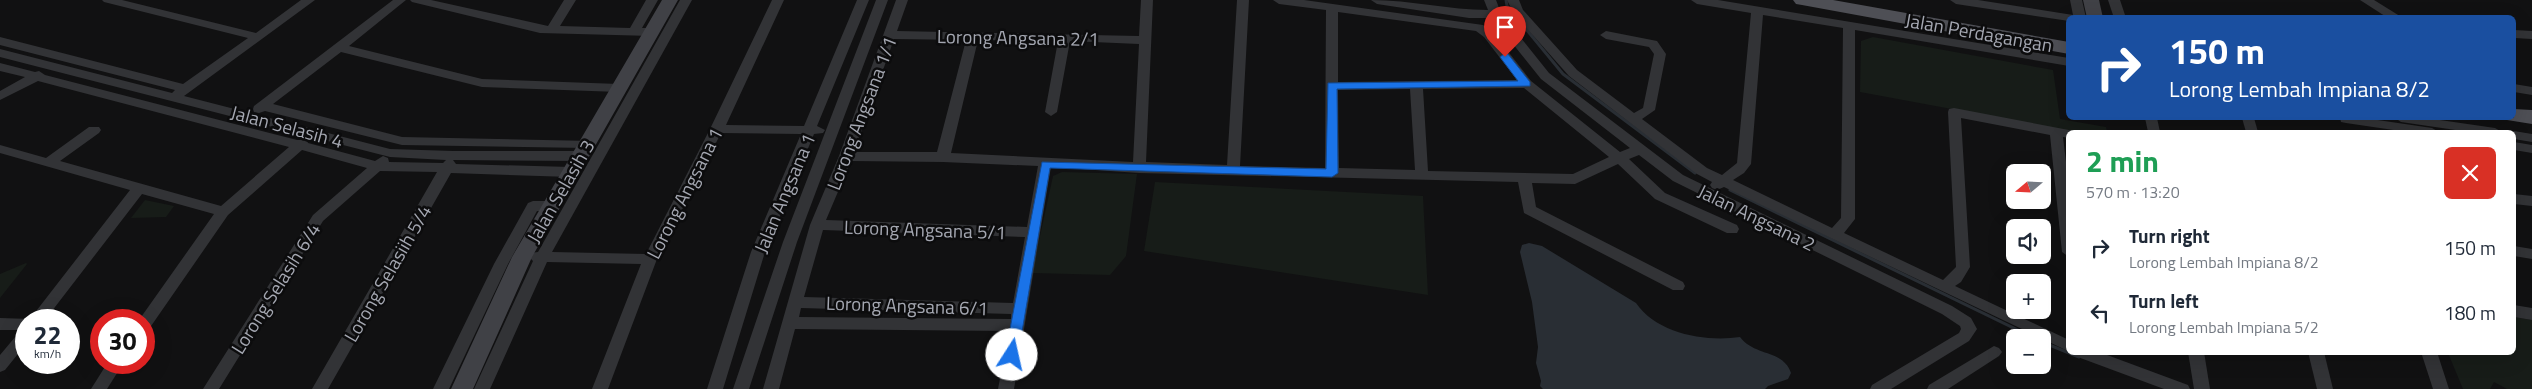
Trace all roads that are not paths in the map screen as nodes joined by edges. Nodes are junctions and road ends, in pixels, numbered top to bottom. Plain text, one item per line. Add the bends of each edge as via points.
1 (108, 0) edge
2 (309, 0) edge
3 (400, 0) edge
4 (416, 0) edge
5 (570, 0) edge
6 (652, 0) edge
7 (670, 0) edge
8 (686, 0) edge
9 (778, 0) edge
10 (863, 0) edge
11 (882, 0) edge
12 (902, 0) edge
13 (1147, 0) edge
14 (1243, 0) edge
15 (1279, 0) edge
16 (1377, 0) edge
17 (1469, 0) edge
18 (1490, 0) edge
19 (1513, 0) edge
20 (1697, 0) edge
21 (1802, 0) edge
22 (1837, 0) edge
23 (1956, 0) edge
24 (2076, 0) edge
25 (2091, 0) edge
26 (2104, 0) edge
27 (2114, 0) edge
28 (2366, 0) edge
29 (1332, 7) junction
30 (1757, 10) junction
31 (1468, 14) junction
32 (1495, 14) junction
33 (2079, 15) edge
34 (2094, 15) edge
35 (2106, 15) edge
36 (2119, 15) edge
37 (2392, 15) edge
38 (2066, 17) edge
39 (1849, 24) junction
40 (552, 29) junction
41 (634, 32) junction
42 (652, 32) junction
43 (2516, 34) edge
44 (890, 35) junction
45 (1606, 35) dead end
46 (2532, 36) edge
47 (258, 37) junction
48 (973, 37) junction
49 (1065, 37) junction
50 (2066, 39) edge
51 (1145, 40) junction
52 (0, 41) edge
53 (338, 47) junction
54 (2066, 47) edge
55 (0, 53) edge
56 (2066, 61) edge
57 (52, 66) junction
58 (0, 67) edge
59 (35, 77) junction
60 (1526, 84) junction
61 (1332, 86) junction
62 (1416, 86) junction
63 (619, 88) junction
64 (2516, 88) edge
65 (2532, 91) edge
66 (181, 95) junction
67 (0, 96) edge
68 (264, 106) junction
69 (2516, 106) edge
70 (2532, 108) edge
71 (169, 111) junction
72 (1051, 112) dead end
73 (2516, 115) edge
74 (251, 116) junction
75 (2532, 117) edge
76 (1632, 119) junction
77 (2358, 120) edge
78 (2414, 120) edge
79 (717, 129) junction
80 (94, 130) dead end
81 (810, 130) junction
82 (2420, 130) edge
83 (2482, 130) edge
84 (831, 131) junction
85 (314, 132) junction
86 (2062, 133) edge
87 (2516, 136) edge
88 (2532, 138) edge
89 (2516, 146) edge
90 (299, 147) junction
91 (1639, 148) junction
92 (2532, 148) edge
93 (0, 149) edge
94 (390, 153) junction
95 (453, 156) junction
96 (846, 156) junction
97 (579, 158) junction
98 (943, 158) junction
99 (1620, 160) junction
100 (48, 163) junction
101 (1046, 164) junction
102 (378, 166) junction
103 (1139, 168) junction
104 (446, 170) junction
105 (1233, 170) junction
106 (1332, 173) junction
107 (1422, 175) junction
108 (1524, 178) junction
109 (1722, 180) junction
110 (138, 189) junction
111 (1709, 194) junction
112 (2516, 199) edge
113 (2066, 201) edge
114 (2532, 201) edge
115 (543, 206) junction
116 (223, 212) junction
117 (817, 225) junction
118 (1732, 229) dead end
119 (1034, 232) junction
120 (1835, 234) junction
121 (2516, 251) edge
122 (2532, 254) edge
123 (522, 257) junction
124 (542, 257) junction
125 (650, 259) junction
126 (1678, 286) dead end
127 (1944, 287) junction
128 (795, 302) junction
129 (1020, 308) junction
130 (45, 309) edge
131 (155, 309) edge
132 (2516, 311) edge
133 (2532, 314) edge
134 (789, 323) junction
135 (0, 324) edge
136 (15, 324) edge
137 (1017, 325) junction
138 (2066, 346) edge
139 (15, 348) edge
140 (1994, 352) dead end
141 (2088, 355) edge
142 (2196, 355) edge
143 (2317, 355) edge
144 (2430, 355) edge
145 (0, 366) edge
146 (109, 374) edge
147 (99, 389) edge
148 (210, 389) edge
149 (320, 389) edge
150 (441, 389) edge
151 (462, 389) edge
152 (482, 389) edge
153 (600, 389) edge
154 (715, 389) edge
155 (741, 389) edge
156 (771, 389) edge
157 (1006, 389) edge
158 (1878, 389) edge
159 (1936, 389) edge
160 (2182, 389) edge
161 (2202, 389) edge
162 (2325, 389) edge
163 (2441, 389) edge

1 - 47 street
2 - 47 street
3 - 53 street
4 - 40 street
5 - 40 street
6 - 41 street
7 - 42 street, Jalan Selasih 3
8 - 124 street, Jalan Selasih 3
9 - 79 street, Lorong Angsana 1
10 - 81 street, Jalan Angsana 1
11 - 84 street
12 - 44 street, Lorong Angsana 1/1
13 - 51 street
14 - 105 street
15 - 29 street
16 - 31 street
17 - 31 street
18 - 32 street, Jalan Angsana 2
19 - 76 street via 1518,12 1573,73
20 - 30 street
21 - 54 main road, Jalan Perdagangan
22 - 50 main road, Jalan Perdagangan
23 - 38 street
24 - 33 street
25 - 34 street
26 - 35 street
27 - 36 street
28 - 37 street
29 - 60 street via 1479,28 1488,34
29 - 61 street
30 - 39 street
30 - 109 street via 1744,164
31 - 32 street
32 - 91 street, Jalan Angsana 2 via 1545,76
39 - 56 street
39 - 120 street via 1848,219
40 - 41 street
41 - 42 street
42 - 63 street, Jalan Selasih 3
43 - 46 street
44 - 48 street, Lorong Angsana 2/1
44 - 96 street, Lorong Angsana 1/1
45 - 76 street via 1653,44 1660,54 1649,110
47 - 66 street
48 - 49 street, Lorong Angsana 2/1
48 - 98 street
49 - 51 street, Lorong Angsana 2/1
49 - 72 street
51 - 103 street
52 - 66 street
53 - 63 street via 482,82
53 - 68 street
55 - 57 street, Jalan Selasih 4
57 - 59 street
57 - 66 street, Jalan Selasih 4
58 - 59 street
59 - 67 street
59 - 71 street
60 - 62 street
60 - 99 street
61 - 62 street
61 - 106 street
62 - 107 street
63 - 97 street, Jalan Selasih 3
64 - 65 street
66 - 71 street
66 - 74 street, Jalan Selasih 4
68 - 74 street
68 - 97 street via 391,139
69 - 70 main road
71 - 90 street
73 - 75 main road
74 - 85 street, Jalan Selasih 4
76 - 109 street via 1694,166
77 - 82 street
78 - 83 street
79 - 81 street
79 - 125 street, Lorong Angsana 1
80 - 100 street
81 - 84 street
81 - 154 street, Jalan Angsana 1 via 758,252
84 - 155 street via 762,321
85 - 90 street
85 - 94 street, Jalan Selasih 4
86 - 113 street
86 - 127 street via 1954,112 1963,267 1956,278
87 - 88 street
89 - 92 street
90 - 102 street
90 - 116 street
91 - 99 street
91 - 111 street, Jalan Angsana 2 via 1678,178
93 - 100 street
94 - 95 street, Jalan Selasih 4
94 - 102 street, Lorong Selasih 6/4
95 - 97 street, Jalan Selasih 4
95 - 104 street, Lorong Selasiih 5/4
96 - 98 street
96 - 117 street, Lorong Angsana 1/1
97 - 104 street
97 - 115 street, Jalan Selasih 3
98 - 101 street
99 - 108 street via 1575,179
99 - 118 street via 1660,196
100 - 110 street
101 - 103 street
101 - 119 street
102 - 104 street
102 - 148 street, Lorong Selasih 6/4 via 318,218
103 - 105 street
104 - 149 street, Lorong Selasiih 5/4
105 - 106 street
106 - 107 street
107 - 108 street
108 - 126 street via 1529,210
109 - 111 street
109 - 120 street
110 - 116 street
110 - 130 street
111 - 158 street, Jalan Angsana 2 via 1948,310 1966,322 1969,329 1964,336
112 - 114 street
115 - 123 street, Jalan Selasih 3
115 - 150 street via 476,313
116 - 131 street
117 - 119 street, Lorong Angsana 5/1
117 - 128 street, Lorong Angsana 1/1
119 - 129 street
120 - 127 street
121 - 122 street
123 - 124 street
123 - 151 street, Jalan Selasih 3
124 - 125 street
124 - 152 street, Jalan Selasih 3
125 - 153 street, Lorong Angsana 1
127 - 138 street
128 - 129 street, Lorong Angsana 6/1
128 - 134 street, Lorong Angsana 1/1
129 - 137 street
132 - 133 street
134 - 137 street
134 - 156 street, Lorong Angsana 1/1
135 - 136 street
137 - 157 street
139 - 145 street
140 - 159 street
141 - 160 street
142 - 161 street
143 - 162 street
144 - 163 street
146 - 147 street

